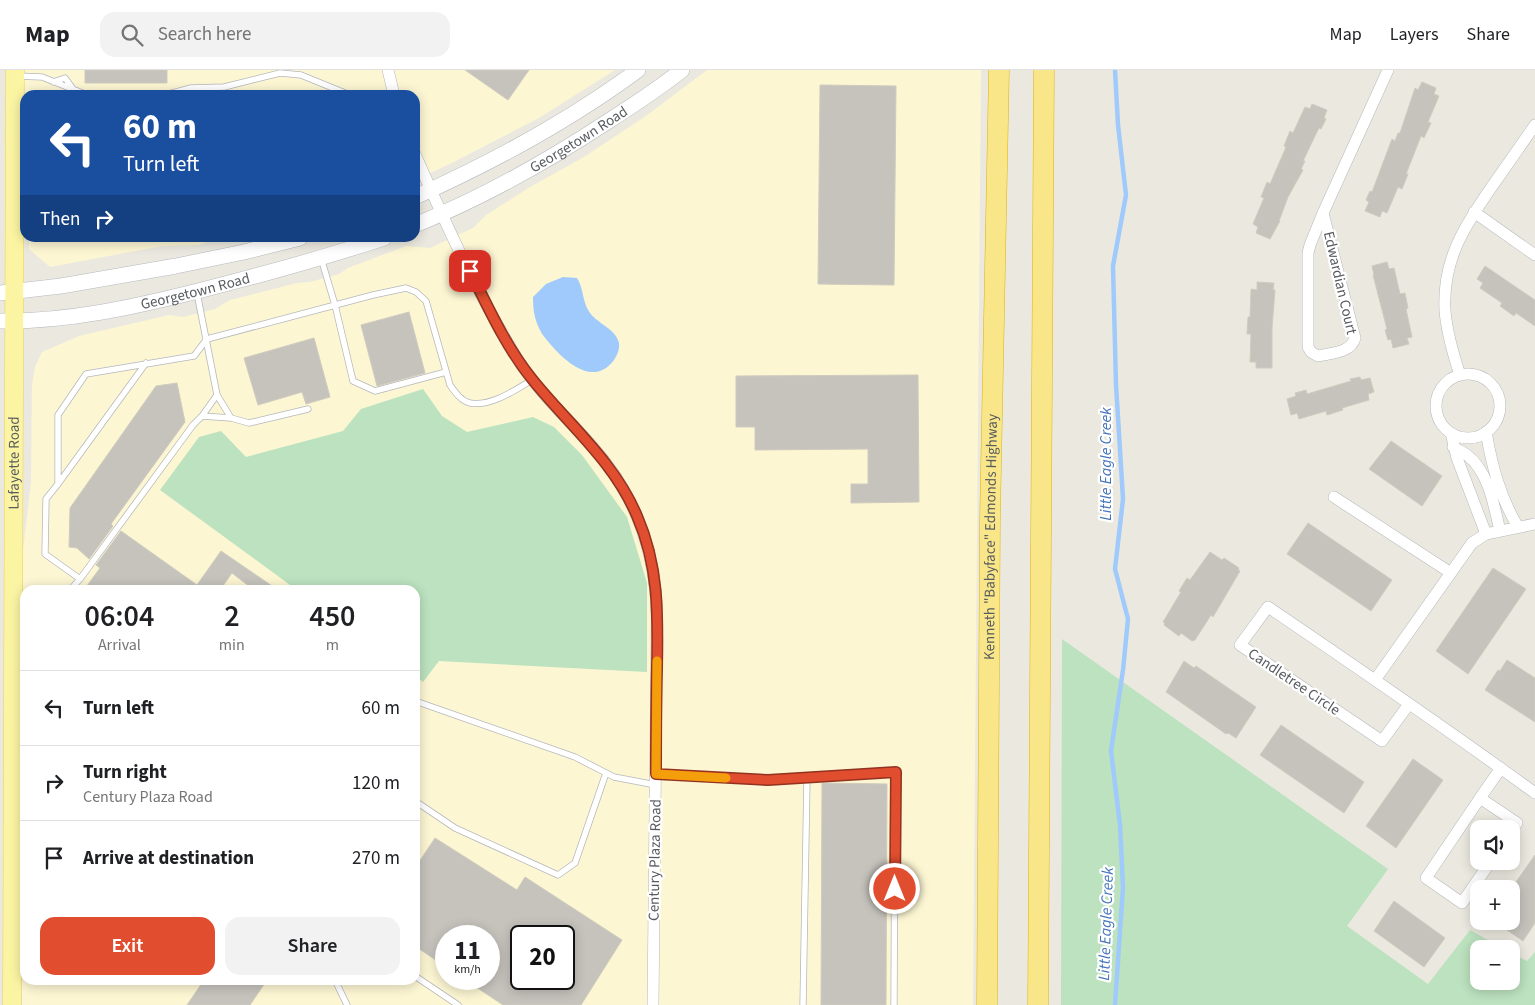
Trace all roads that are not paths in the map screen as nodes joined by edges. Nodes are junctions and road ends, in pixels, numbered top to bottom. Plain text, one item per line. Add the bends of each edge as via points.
1 (388, 70) edge
2 (638, 70) edge
3 (682, 70) edge
4 (999, 70) edge
5 (1044, 70) edge
6 (1388, 70) edge
7 (15, 73) edge
8 (73, 90) edge
9 (184, 90) edge
10 (338, 90) edge
11 (393, 90) edge
12 (1535, 125) edge
13 (420, 165) edge
14 (431, 190) junction
15 (420, 194) edge
16 (1474, 212) junction
17 (442, 213) junction
18 (1323, 213) junction
19 (420, 223) edge
20 (285, 242) edge
21 (371, 242) edge
22 (1535, 255) edge
23 (321, 258) junction
24 (197, 291) junction
25 (7, 292) edge
26 (336, 305) junction
27 (7, 321) edge
28 (207, 339) junction
29 (146, 364) junction
30 (446, 372) junction
31 (1460, 375) junction
32 (532, 380) junction
33 (217, 395) junction
34 (308, 409) dead end
35 (202, 416) junction
36 (232, 418) junction
37 (1486, 432) junction
38 (1451, 433) junction
39 (1453, 447) junction
40 (58, 484) junction
41 (1334, 497) dead end
42 (1535, 524) edge
43 (1518, 527) junction
44 (1500, 531) junction
45 (1486, 534) junction
46 (1451, 573) junction
47 (80, 580) junction
48 (75, 585) edge
49 (1376, 680) junction
50 (420, 703) edge
51 (1409, 704) junction
52 (1501, 768) junction
53 (606, 773) junction
54 (807, 778) junction
55 (656, 780) junction
56 (1535, 792) edge
57 (1480, 798) junction
58 (420, 804) edge
59 (1513, 820) edge
60 (1485, 870) edge
61 (420, 979) edge
62 (337, 985) edge
63 (12, 1005) edge
64 (347, 1005) edge
65 (458, 1005) edge
66 (653, 1005) edge
67 (803, 1005) edge
68 (894, 1005) edge
69 (987, 1005) edge
70 (1038, 1005) edge

1 - 11 street
2 - 14 main road, Georgetown Road via 544,132
3 - 17 main road, Georgetown Road via 569,147
4 - 69 highway, Kenneth "Babyface" Edmonds Highway via 990,518
5 - 70 highway
6 - 18 street, Edwardian Court
7 - 8 lane via 42,77
7 - 25 main road, Lafayette Road
9 - 10 lane via 224,87 280,73 301,75
12 - 16 street
13 - 14 street, Century Plaza Road
14 - 15 main road, Georgetown Road
14 - 17 street, Century Plaza Road
16 - 22 street
16 - 31 street via 1453,254 1445,292 1448,337
17 - 19 main road, Georgetown Road
17 - 32 street, Century Plaza Road via 484,298
18 - 18 street, Edwardian Court via 1354,338 1352,345 1345,350 1318,356 1308,347 1308,253
20 - 25 main road, Georgetown Road via 176,266
21 - 23 main road, Georgetown Road
23 - 24 main road, Georgetown Road
23 - 26 lane
24 - 27 main road, Georgetown Road via 67,317
24 - 28 lane
25 - 27 main road, Lafayette Road
26 - 28 lane
26 - 30 lane via 406,288 416,292 426,301
26 - 30 lane via 353,381 375,391
27 - 63 main road, Lafayette Road via 16,593
28 - 29 lane via 194,356
28 - 33 lane
29 - 40 lane
29 - 40 lane via 86,374 58,415
30 - 32 lane via 457,396 469,403 487,402
31 - 37 street via 1480,376 1496,390 1500,410 1497,420
31 - 38 street via 1442,386 1436,406 1443,426
32 - 55 street, Century Plaza Road via 614,475 632,503 648,546 657,598
33 - 35 lane
33 - 36 lane
34 - 36 lane via 249,423
35 - 36 lane
35 - 47 lane
37 - 38 street via 1472,437
37 - 43 street via 1499,489
38 - 39 street
39 - 44 street via 1468,456 1482,472
39 - 45 street
40 - 47 lane via 46,500 45,554
41 - 46 street
42 - 43 street
43 - 44 street
44 - 45 street
45 - 46 street via 1472,543
46 - 49 street
47 - 48 lane
49 - 51 street, Candletree Circle
49 - 51 street, Candletree Circle via 1268,607 1240,645 1382,741
50 - 53 lane via 566,753
51 - 52 street, Candletree Circle
52 - 56 street, Candletree Circle
52 - 57 street
53 - 55 lane via 614,777
53 - 58 lane via 575,864 558,875 455,828
54 - 55 lane
54 - 67 lane
54 - 68 lane via 896,772
55 - 66 street, Century Plaza Road
57 - 59 street
57 - 60 street via 1426,878 1462,904
61 - 65 lane
62 - 64 lane

